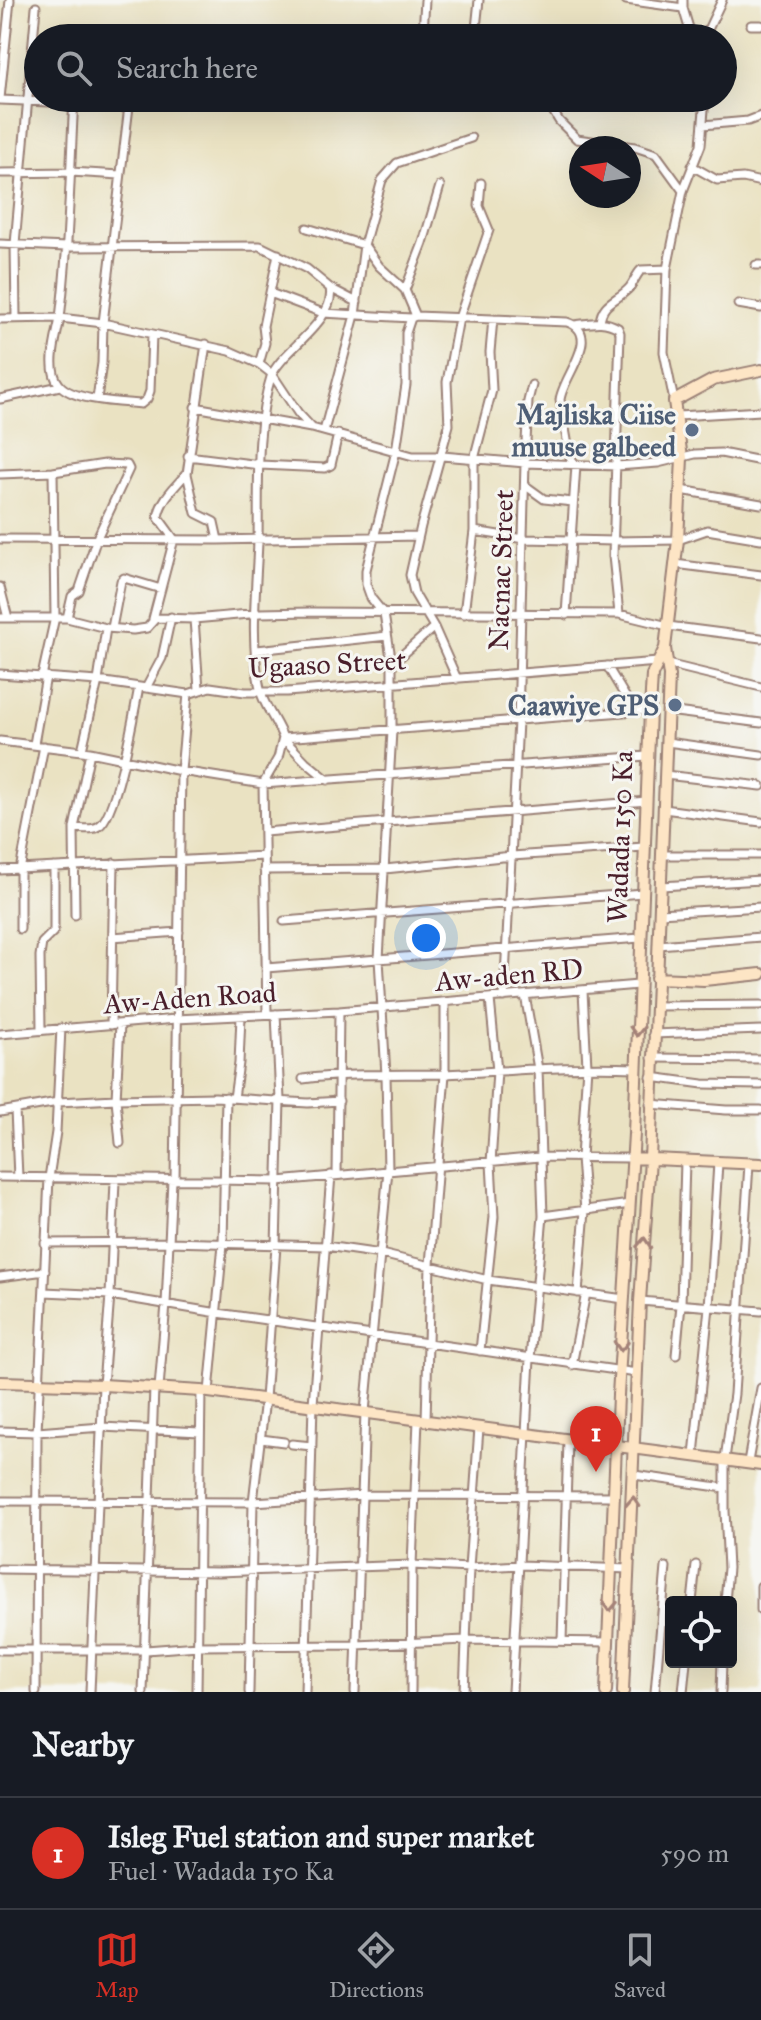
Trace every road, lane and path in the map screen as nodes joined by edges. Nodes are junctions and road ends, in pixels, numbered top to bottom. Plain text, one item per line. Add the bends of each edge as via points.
1 (10, 0) edge
2 (425, 0) edge
3 (479, 0) edge
4 (626, 0) edge
5 (722, 0) edge
6 (683, 4) edge
7 (36, 7) dead end
8 (35, 24) edge
9 (424, 24) edge
10 (476, 24) edge
11 (688, 24) edge
12 (711, 24) edge
13 (751, 25) dead end
14 (761, 25) edge
15 (0, 100) edge
16 (24, 102) edge
17 (27, 112) edge
18 (74, 112) edge
19 (127, 112) edge
20 (554, 112) edge
21 (704, 112) edge
22 (761, 116) edge
23 (703, 125) junction
24 (471, 138) dead end
25 (692, 166) junction
26 (71, 172) junction
27 (0, 173) edge
28 (21, 173) junction
29 (120, 175) junction
30 (761, 182) edge
31 (481, 183) dead end
32 (440, 186) dead end
33 (683, 191) junction
34 (307, 228) dead end
35 (0, 244) edge
36 (15, 244) junction
37 (112, 245) junction
38 (364, 245) junction
39 (66, 247) junction
40 (278, 254) junction
41 (667, 269) junction
42 (330, 288) junction
43 (405, 290) junction
44 (270, 293) junction
45 (357, 302) junction
46 (738, 304) dead end
47 (761, 308) edge
48 (323, 313) junction
49 (355, 315) junction
50 (414, 317) junction
51 (16, 318) junction
52 (60, 318) junction
53 (459, 318) junction
54 (0, 319) edge
55 (493, 319) junction
56 (600, 322) junction
57 (103, 323) junction
58 (575, 325) junction
59 (152, 334) junction
60 (206, 344) junction
61 (259, 364) junction
62 (761, 370) edge
63 (272, 374) junction
64 (532, 385) dead end
65 (60, 386) junction
66 (0, 399) edge
67 (97, 399) junction
68 (674, 401) junction
69 (195, 407) junction
70 (761, 411) edge
71 (678, 416) junction
72 (263, 420) junction
73 (312, 428) junction
74 (324, 431) junction
75 (338, 434) junction
76 (396, 451) junction
77 (188, 456) junction
78 (442, 456) junction
79 (682, 458) junction
80 (474, 459) junction
81 (761, 461) edge
82 (525, 463) junction
83 (260, 465) junction
84 (576, 465) junction
85 (617, 466) junction
86 (53, 472) junction
87 (0, 474) edge
88 (187, 474) junction
89 (526, 486) junction
90 (681, 490) junction
91 (573, 502) junction
92 (761, 504) edge
93 (474, 531) junction
94 (375, 536) junction
95 (418, 536) junction
96 (97, 538) junction
97 (0, 539) edge
98 (53, 539) junction
99 (174, 539) junction
100 (258, 539) junction
101 (524, 539) junction
102 (761, 539) edge
103 (218, 540) junction
104 (571, 540) junction
105 (678, 540) junction
106 (615, 541) junction
107 (675, 564) junction
108 (761, 575) edge
109 (0, 587) edge
110 (161, 589) junction
111 (255, 614) junction
112 (384, 614) junction
113 (423, 614) junction
114 (464, 614) junction
115 (619, 614) junction
116 (521, 615) junction
117 (566, 615) junction
118 (55, 617) junction
119 (171, 617) junction
120 (4, 618) edge
121 (67, 618) junction
122 (153, 619) junction
123 (194, 619) junction
124 (668, 626) junction
125 (434, 627) junction
126 (109, 628) junction
127 (387, 636) junction
128 (761, 638) edge
129 (257, 650) junction
130 (663, 663) junction
131 (392, 664) junction
132 (607, 666) junction
133 (0, 674) edge
134 (520, 674) junction
135 (44, 676) junction
136 (457, 679) junction
137 (98, 681) junction
138 (392, 684) junction
139 (761, 687) edge
140 (142, 688) junction
141 (199, 689) junction
142 (260, 692) junction
143 (188, 694) junction
144 (650, 710) junction
145 (634, 711) junction
146 (668, 711) junction
147 (518, 721) junction
148 (761, 723) edge
149 (392, 731) junction
150 (283, 738) junction
151 (0, 741) edge
152 (667, 742) junction
153 (34, 744) junction
154 (44, 746) junction
155 (86, 751) junction
156 (761, 755) edge
157 (647, 756) junction
158 (125, 758) junction
159 (516, 766) junction
160 (181, 771) junction
161 (665, 775) junction
162 (388, 777) junction
163 (328, 780) junction
164 (263, 784) junction
165 (761, 786) edge
166 (647, 801) junction
167 (664, 809) junction
168 (514, 812) junction
169 (761, 822) edge
170 (387, 823) junction
171 (74, 828) junction
172 (264, 832) junction
173 (644, 847) junction
174 (662, 855) junction
175 (761, 855) edge
176 (264, 856) junction
177 (512, 856) junction
178 (179, 859) junction
179 (114, 863) junction
180 (74, 865) junction
181 (54, 867) junction
182 (385, 869) junction
183 (0, 870) edge
184 (20, 870) junction
185 (264, 870) junction
186 (761, 880) edge
187 (661, 886) junction
188 (643, 893) junction
189 (509, 903) junction
190 (761, 907) edge
191 (383, 913) junction
192 (659, 913) junction
193 (75, 915) dead end
194 (284, 921) dead end
195 (20, 929) dead end
196 (179, 932) junction
197 (112, 937) junction
198 (761, 937) edge
199 (640, 938) junction
200 (658, 945) junction
201 (506, 949) junction
202 (379, 959) junction
203 (266, 968) junction
204 (761, 974) edge
205 (656, 978) junction
206 (638, 985) junction
207 (583, 991) junction
208 (525, 995) junction
209 (504, 997) junction
210 (490, 999) junction
211 (445, 1003) junction
212 (761, 1005) edge
213 (655, 1006) junction
214 (383, 1008) junction
215 (339, 1011) junction
216 (272, 1014) junction
217 (241, 1016) junction
218 (176, 1019) junction
219 (115, 1025) junction
220 (61, 1028) junction
221 (41, 1030) junction
222 (761, 1030) edge
223 (0, 1034) edge
224 (653, 1034) junction
225 (652, 1058) junction
226 (761, 1059) edge
227 (587, 1066) junction
228 (636, 1068) junction
229 (538, 1069) junction
230 (497, 1071) junction
231 (340, 1074) junction
232 (445, 1074) junction
233 (386, 1075) junction
234 (651, 1077) junction
235 (303, 1079) dead end
236 (761, 1085) edge
237 (178, 1097) junction
238 (230, 1097) junction
239 (116, 1099) junction
240 (280, 1100) junction
241 (339, 1101) junction
242 (58, 1102) junction
243 (650, 1104) junction
244 (15, 1110) junction
245 (761, 1110) edge
246 (0, 1112) edge
247 (120, 1143) dead end
248 (540, 1157) junction
249 (581, 1158) junction
250 (632, 1158) junction
251 (650, 1160) junction
252 (685, 1161) junction
253 (491, 1163) junction
254 (718, 1163) junction
255 (755, 1164) edge
256 (439, 1168) junction
257 (388, 1170) junction
258 (334, 1175) junction
259 (0, 1177) edge
260 (18, 1177) junction
261 (49, 1178) junction
262 (173, 1180) junction
263 (115, 1181) junction
264 (278, 1181) junction
265 (223, 1182) junction
266 (630, 1204) junction
267 (585, 1211) junction
268 (543, 1216) junction
269 (169, 1242) junction
270 (45, 1243) junction
271 (113, 1243) junction
272 (223, 1244) junction
273 (276, 1246) junction
274 (326, 1246) junction
275 (381, 1254) junction
276 (430, 1265) junction
277 (45, 1271) junction
278 (0, 1277) edge
279 (488, 1280) junction
280 (539, 1288) junction
281 (44, 1292) junction
282 (582, 1293) junction
283 (110, 1295) junction
284 (624, 1299) junction
285 (640, 1301) junction
286 (166, 1304) junction
287 (681, 1305) junction
288 (709, 1307) junction
289 (740, 1310) junction
290 (761, 1311) edge
291 (218, 1313) junction
292 (271, 1321) junction
293 (320, 1327) junction
294 (371, 1336) junction
295 (427, 1344) junction
296 (480, 1351) junction
297 (676, 1355) dead end
298 (530, 1359) junction
299 (572, 1365) junction
300 (619, 1372) junction
301 (637, 1373) junction
302 (0, 1382) edge
303 (39, 1385) junction
304 (103, 1385) junction
305 (156, 1388) junction
306 (761, 1388) edge
307 (205, 1392) junction
308 (265, 1399) junction
309 (313, 1404) junction
310 (365, 1412) junction
311 (422, 1420) junction
312 (102, 1427) junction
313 (479, 1428) junction
314 (152, 1429) junction
315 (0, 1431) edge
316 (37, 1432) junction
317 (200, 1432) junction
318 (527, 1434) junction
319 (261, 1439) junction
320 (568, 1440) junction
321 (312, 1446) junction
322 (616, 1447) junction
323 (635, 1450) junction
324 (694, 1455) junction
325 (725, 1459) junction
326 (748, 1462) junction
327 (761, 1465) edge
328 (634, 1475) junction
329 (725, 1488) junction
330 (363, 1495) junction
331 (416, 1495) junction
332 (523, 1496) junction
333 (614, 1496) junction
334 (473, 1497) junction
335 (566, 1497) junction
336 (38, 1500) junction
337 (311, 1500) junction
338 (0, 1501) edge
339 (98, 1501) junction
340 (149, 1502) junction
341 (200, 1502) junction
342 (253, 1502) junction
343 (412, 1565) junction
344 (520, 1565) junction
345 (696, 1565) dead end
346 (566, 1566) junction
347 (612, 1567) junction
348 (666, 1567) dead end
349 (361, 1568) junction
350 (469, 1568) junction
351 (0, 1569) edge
352 (37, 1569) junction
353 (629, 1569) junction
354 (95, 1570) junction
355 (309, 1570) junction
356 (149, 1571) junction
357 (200, 1572) junction
358 (251, 1572) junction
359 (761, 1586) edge
360 (693, 1596) edge
361 (726, 1596) edge
362 (761, 1610) edge
363 (465, 1640) junction
364 (410, 1641) junction
365 (516, 1641) junction
366 (562, 1641) junction
367 (608, 1642) junction
368 (249, 1645) junction
369 (306, 1645) junction
370 (357, 1645) junction
371 (198, 1646) junction
372 (0, 1650) edge
373 (37, 1650) junction
374 (91, 1650) junction
375 (146, 1650) junction
376 (685, 1668) edge
377 (722, 1668) edge
378 (36, 1692) edge
379 (90, 1692) edge
380 (143, 1692) edge
381 (197, 1692) edge
382 (249, 1692) edge
383 (305, 1692) edge
384 (355, 1692) edge
385 (411, 1692) edge
386 (464, 1692) edge
387 (512, 1692) edge
388 (606, 1692) edge
389 (623, 1692) edge
390 (655, 1692) edge
391 (683, 1692) edge
392 (721, 1692) edge

1 - 15 street
2 - 9 street
3 - 10 street
4 - 6 street
5 - 12 street
6 - 11 street
7 - 8 street
13 - 14 street
15 - 16 street
17 - 28 street
18 - 26 street
19 - 29 street
20 - 33 street via 577,139 656,154
21 - 23 street
22 - 23 street
23 - 25 street
24 - 38 street via 397,163 382,180
25 - 30 street via 717,180
25 - 33 street
26 - 28 street
26 - 29 street
26 - 39 street
27 - 28 street
28 - 36 street
29 - 37 street
31 - 53 street via 479,206 489,230
32 - 43 street
33 - 41 street
34 - 38 street
35 - 36 street
36 - 39 street
36 - 51 street
37 - 39 street
37 - 40 street via 260,246
37 - 57 street
38 - 43 street
38 - 45 street
39 - 52 street
40 - 42 street
40 - 44 street
41 - 56 street via 641,270 630,287 608,302
41 - 68 street via 664,352
42 - 45 street
42 - 48 street via 331,301
43 - 50 street
44 - 48 street
44 - 61 street
45 - 49 street
46 - 47 street
48 - 49 street
48 - 63 street
49 - 50 street
49 - 74 street
50 - 53 street
50 - 76 street via 406,333 406,385
51 - 52 street
51 - 54 street
52 - 57 street
52 - 65 street via 54,362
53 - 55 street
53 - 78 street via 447,382 449,425
55 - 58 street
55 - 80 street via 492,390
56 - 58 street
56 - 85 street via 620,333
57 - 59 street
57 - 67 street
58 - 84 street via 583,344 560,400
59 - 60 street
59 - 67 street via 147,399 141,404
60 - 61 street
60 - 69 street
61 - 63 street
62 - 68 street via 713,380
63 - 72 street
63 - 73 street
64 - 82 street, Nacnac Street
65 - 66 street
65 - 67 street
68 - 71 street, Wadada 150 Ka
69 - 72 street
69 - 77 street
70 - 71 street
71 - 79 street, Wadada 150 Ka
72 - 73 street
72 - 83 street
73 - 74 street
74 - 75 street
75 - 76 street
75 - 83 street via 331,465 325,468
76 - 78 street
76 - 94 street
77 - 83 street
77 - 88 street
78 - 80 street
78 - 95 street
79 - 81 street via 721,453
79 - 85 street
79 - 90 street, Wadada 150 Ka
80 - 82 street
80 - 93 street
82 - 84 street
82 - 89 street, Nacnac Street
83 - 100 street
84 - 85 street
84 - 91 street
85 - 106 street
86 - 87 street
86 - 96 street via 127,465
86 - 98 street
88 - 99 street via 159,509 158,517
88 - 103 street via 196,513 214,522
89 - 91 street via 544,499
89 - 101 street, Nacnac Street
90 - 92 street
90 - 105 street, Wadada 150 Ka
91 - 104 street
93 - 101 street
93 - 114 street
94 - 95 street
94 - 100 street
94 - 112 street via 366,584
95 - 113 street via 410,575
96 - 98 street
96 - 99 street
96 - 121 street
97 - 98 street
98 - 118 street
99 - 103 street
99 - 110 street
100 - 103 street
100 - 111 street
101 - 104 street
101 - 116 street, Nacnac Street
102 - 105 street via 707,530
104 - 106 street
104 - 117 street
105 - 106 street
105 - 107 street, Wadada 150 Ka
106 - 115 street
107 - 108 street
107 - 124 street, Wadada 150 Ka
109 - 120 street
110 - 122 street
110 - 126 street via 124,578
111 - 112 street
111 - 123 street
111 - 129 street
112 - 113 street
112 - 127 street
113 - 114 street
113 - 125 street
114 - 116 street
115 - 117 street
115 - 124 street
116 - 117 street
116 - 134 street, Nacnac Street
118 - 120 street
118 - 121 street
118 - 135 street
119 - 122 street
119 - 123 street
119 - 140 street via 162,658
121 - 126 street
122 - 126 street via 141,630
123 - 141 street
124 - 128 street
124 - 130 street, Wadada 150 Ka
125 - 131 street
125 - 136 street
126 - 137 street
127 - 129 street
127 - 131 street
129 - 142 street
130 - 132 street, Ugaaso Street
130 - 139 street, Ugaaso Street
130 - 144 street, Wadada 150 Ka via 652,675
130 - 146 street, Wadada 150 Ka
131 - 138 street
132 - 134 street, Ugaaso Street
132 - 145 street
133 - 135 street
134 - 136 street, Ugaaso Street
134 - 147 street, Nacnac Street
135 - 137 street
135 - 153 street
136 - 138 street, Ugaaso Street
137 - 140 street
137 - 155 street
138 - 142 street, Ugaaso Street
138 - 149 street
140 - 143 street
140 - 158 street
141 - 142 street, Ugaaso Street
141 - 143 street, Ugaaso Street
142 - 150 street
143 - 160 street
144 - 145 street
144 - 157 street, Wadada 150 Ka
145 - 147 street
146 - 148 street
146 - 152 street, Wadada 150 Ka
147 - 149 street
147 - 159 street, Nacnac Street
149 - 150 street
149 - 162 street
150 - 163 street
150 - 164 street
151 - 153 street
152 - 156 street
152 - 161 street, Wadada 150 Ka
153 - 154 street
154 - 155 street
154 - 184 street
155 - 158 street
155 - 171 street
157 - 159 street
157 - 166 street, Wadada 150 Ka
158 - 160 street
158 - 171 street via 107,817 94,829
159 - 162 street
159 - 168 street, Nacnac Street
160 - 164 street
160 - 178 street
161 - 165 street
161 - 167 street, Wadada 150 Ka
162 - 163 street
162 - 170 street
163 - 164 street
164 - 172 street
166 - 168 street
166 - 173 street, Wadada 150 Ka
167 - 169 street
167 - 174 street, Wadada 150 Ka
168 - 170 street
168 - 177 street, Nacnac Street
170 - 172 street
170 - 182 street
171 - 180 street
172 - 176 street
173 - 177 street
173 - 188 street, Wadada 150 Ka
174 - 175 street
174 - 187 street, Wadada 150 Ka
176 - 178 street
176 - 185 street
177 - 182 street
177 - 189 street, Nacnac Street
178 - 179 street
178 - 196 street
179 - 180 street
179 - 197 street
180 - 181 street
180 - 193 street
181 - 184 street
181 - 221 street via 54,931 42,943 40,956
182 - 185 street
182 - 191 street
183 - 184 street
184 - 195 street
185 - 203 street
186 - 187 street
187 - 192 street, Wadada 150 Ka
188 - 189 street
188 - 199 street, Wadada 150 Ka
189 - 191 street
189 - 201 street, Nacnac Street
190 - 192 street
191 - 194 street
191 - 202 street
192 - 200 street, Wadada 150 Ka
196 - 197 street
196 - 218 street
197 - 219 street
198 - 200 street
199 - 201 street
199 - 206 street, Wadada 150 Ka
200 - 205 street, Wadada 150 Ka
201 - 202 street
201 - 209 street, Nacnac Street
202 - 203 street
202 - 214 street
203 - 216 street
204 - 205 street
205 - 213 street, Wadada 150 Ka
206 - 207 street, Aw-aden RD
206 -> 228 street, Wadada 150 Ka
207 - 208 street, Aw-aden RD
207 - 227 street
208 - 209 street, Aw-aden RD
208 - 229 street
209 - 210 street, Aw-aden RD
210 - 211 street, Aw-aden RD
210 - 230 street
211 - 214 street, Aw-aden RD
211 - 232 street
212 - 213 street
213 - 224 street, Wadada 150 Ka
214 - 215 street, Aw-Aden Road
214 - 233 street
215 - 216 street, Aw-Aden Road
215 - 231 street
216 - 217 street, Aw-Aden Road
216 - 240 street
217 - 218 street, Aw-Aden Road
217 - 238 street via 239,1063
218 - 219 street, Aw-Aden Road
218 - 237 street
219 - 220 street, Aw-Aden Road
219 - 239 street
220 - 221 street, Aw-Aden Road
220 - 242 street
221 - 223 street, Aw-Aden Road
222 - 224 street
224 - 225 street, Wadada 150 Ka
225 - 226 street
225 - 234 street, Wadada 150 Ka
227 - 228 street
227 - 229 street
227 - 249 street
228 - 250 street, Wadada 150 Ka
229 - 230 street
229 - 248 street
230 - 232 street
230 - 253 street
231 - 233 street
231 - 235 street
231 - 241 street
232 - 233 street
232 - 256 street
233 - 257 street
234 - 236 street
234 - 243 street, Wadada 150 Ka
237 - 238 street
237 - 239 street
237 - 262 street
238 - 240 street
238 - 265 street
239 - 242 street
239 - 247 street
240 - 241 street
240 - 264 street
241 - 258 street
242 - 244 street
242 - 261 street
243 - 245 street
243 - 251 street, Wadada 150 Ka
244 - 246 street
244 - 260 street
248 - 249 street
248 - 253 street
248 - 268 street
249 - 250 street
249 - 267 street
250 - 251 street
250 - 266 street, Wadada 150 Ka
251 - 252 street
285 -> 251 street, Wadada 150 Ka
252 - 254 street
252 - 287 street
253 - 256 street
253 - 279 street via 494,1217
254 - 255 street
254 - 288 street
255 - 289 street
256 - 257 street
256 - 276 street
257 - 258 street
257 - 275 street
258 - 264 street
258 - 274 street
259 - 260 street
260 - 261 street
261 - 263 street
261 - 270 street
262 - 263 street
262 - 265 street
262 - 269 street
263 - 271 street
264 - 265 street
264 - 273 street
265 - 272 street
266 - 267 street
266 - 284 street, Wadada 150 Ka
267 - 268 street
267 - 282 street
268 - 280 street
269 - 271 street
269 - 272 street
269 - 286 street
270 - 271 street
270 - 277 street
271 - 283 street
272 - 273 street
272 - 291 street
273 - 274 street
273 - 292 street
274 - 275 street
274 - 293 street
275 - 276 street
275 - 294 street
276 - 279 street
276 - 295 street
277 - 278 street
277 - 281 street
279 - 280 street
279 - 296 street
280 - 282 street
280 - 298 street
281 - 283 street
281 - 303 street
282 - 284 street
282 - 299 street
283 - 286 street
283 - 304 street
284 -> 300 street, Wadada 150 Ka
285 - 287 street
285 - 301 street, Wadada 150 Ka
286 - 291 street
286 - 305 street
287 - 288 street
287 - 297 street
288 - 289 street
288 - 324 street
289 - 290 street
289 - 325 street
291 - 292 street
291 - 307 street
292 - 293 street
292 - 308 street
293 - 294 street
293 - 309 street
294 - 295 street
294 - 310 street
295 - 296 street
295 - 311 street
296 - 298 street
298 - 299 street
298 - 318 street
299 - 300 street
300 - 301 street
300 - 322 street, Wadada 150 Ka
301 - 323 street, Wadada 150 Ka
302 - 303 street
303 - 304 street
303 - 316 street
304 - 305 street
304 - 312 street
305 - 307 street
305 - 314 street
306 - 326 street
307 - 308 street
307 - 317 street
308 - 309 street
308 - 319 street
309 - 310 street
309 - 321 street
310 - 311 street
310 - 330 street
311 - 313 street
311 - 331 street
312 - 314 street
312 - 316 street
312 - 339 street
313 - 318 street
313 - 334 street
314 - 317 street
314 - 340 street
315 - 316 street
316 - 336 street
317 - 341 street
318 - 320 street
318 - 332 street
319 - 321 street
319 - 342 street
320 - 322 street
320 - 335 street
321 - 337 street
322 - 323 street
322 - 333 street, Wadada 150 Ka
323 - 324 street
323 - 328 street, Wadada 150 Ka
324 - 325 street
325 - 326 street
325 - 329 street
326 - 327 street
328 - 329 street
353 -> 328 street, Wadada 150 Ka
329 - 361 street
330 - 331 street
330 - 337 street
330 - 349 street
331 - 334 street
331 - 343 street
332 - 334 street
332 - 335 street
332 - 344 street
333 - 335 street
333 - 347 street, Wadada 150 Ka
334 - 350 street
335 - 346 street
336 - 338 street
336 - 339 street
336 - 352 street
337 - 342 street
337 - 355 street
339 - 340 street
339 - 354 street
340 - 341 street
340 - 356 street
341 - 342 street
341 - 357 street
342 - 358 street
343 - 349 street
343 - 350 street
343 - 364 street
344 - 346 street
344 - 350 street
344 - 365 street
345 - 360 street
346 - 347 street
346 - 366 street
347 - 353 street
347 -> 367 street, Wadada 150 Ka
348 - 390 street
349 - 355 street
349 - 370 street
350 - 363 street
351 - 352 street
352 - 354 street
352 - 373 street
353 - 389 street, Wadada 150 Ka
354 - 356 street
354 - 374 street
355 - 358 street
355 - 369 street
356 - 357 street
356 - 375 street
357 - 358 street
357 - 371 street
358 - 368 street
359 - 362 street
363 - 364 street
363 - 365 street
363 - 386 street
364 - 370 street
364 - 385 street
365 - 366 street
365 - 387 street
366 - 367 street
367 - 388 street, Wadada 150 Ka
368 - 369 street
368 - 371 street
368 - 382 street
369 - 370 street
369 - 383 street
370 - 384 street
371 - 375 street
371 - 381 street
372 - 373 street
373 - 374 street
373 - 378 street
374 - 375 street
374 - 379 street
375 - 380 street
376 - 391 street
377 - 392 street

